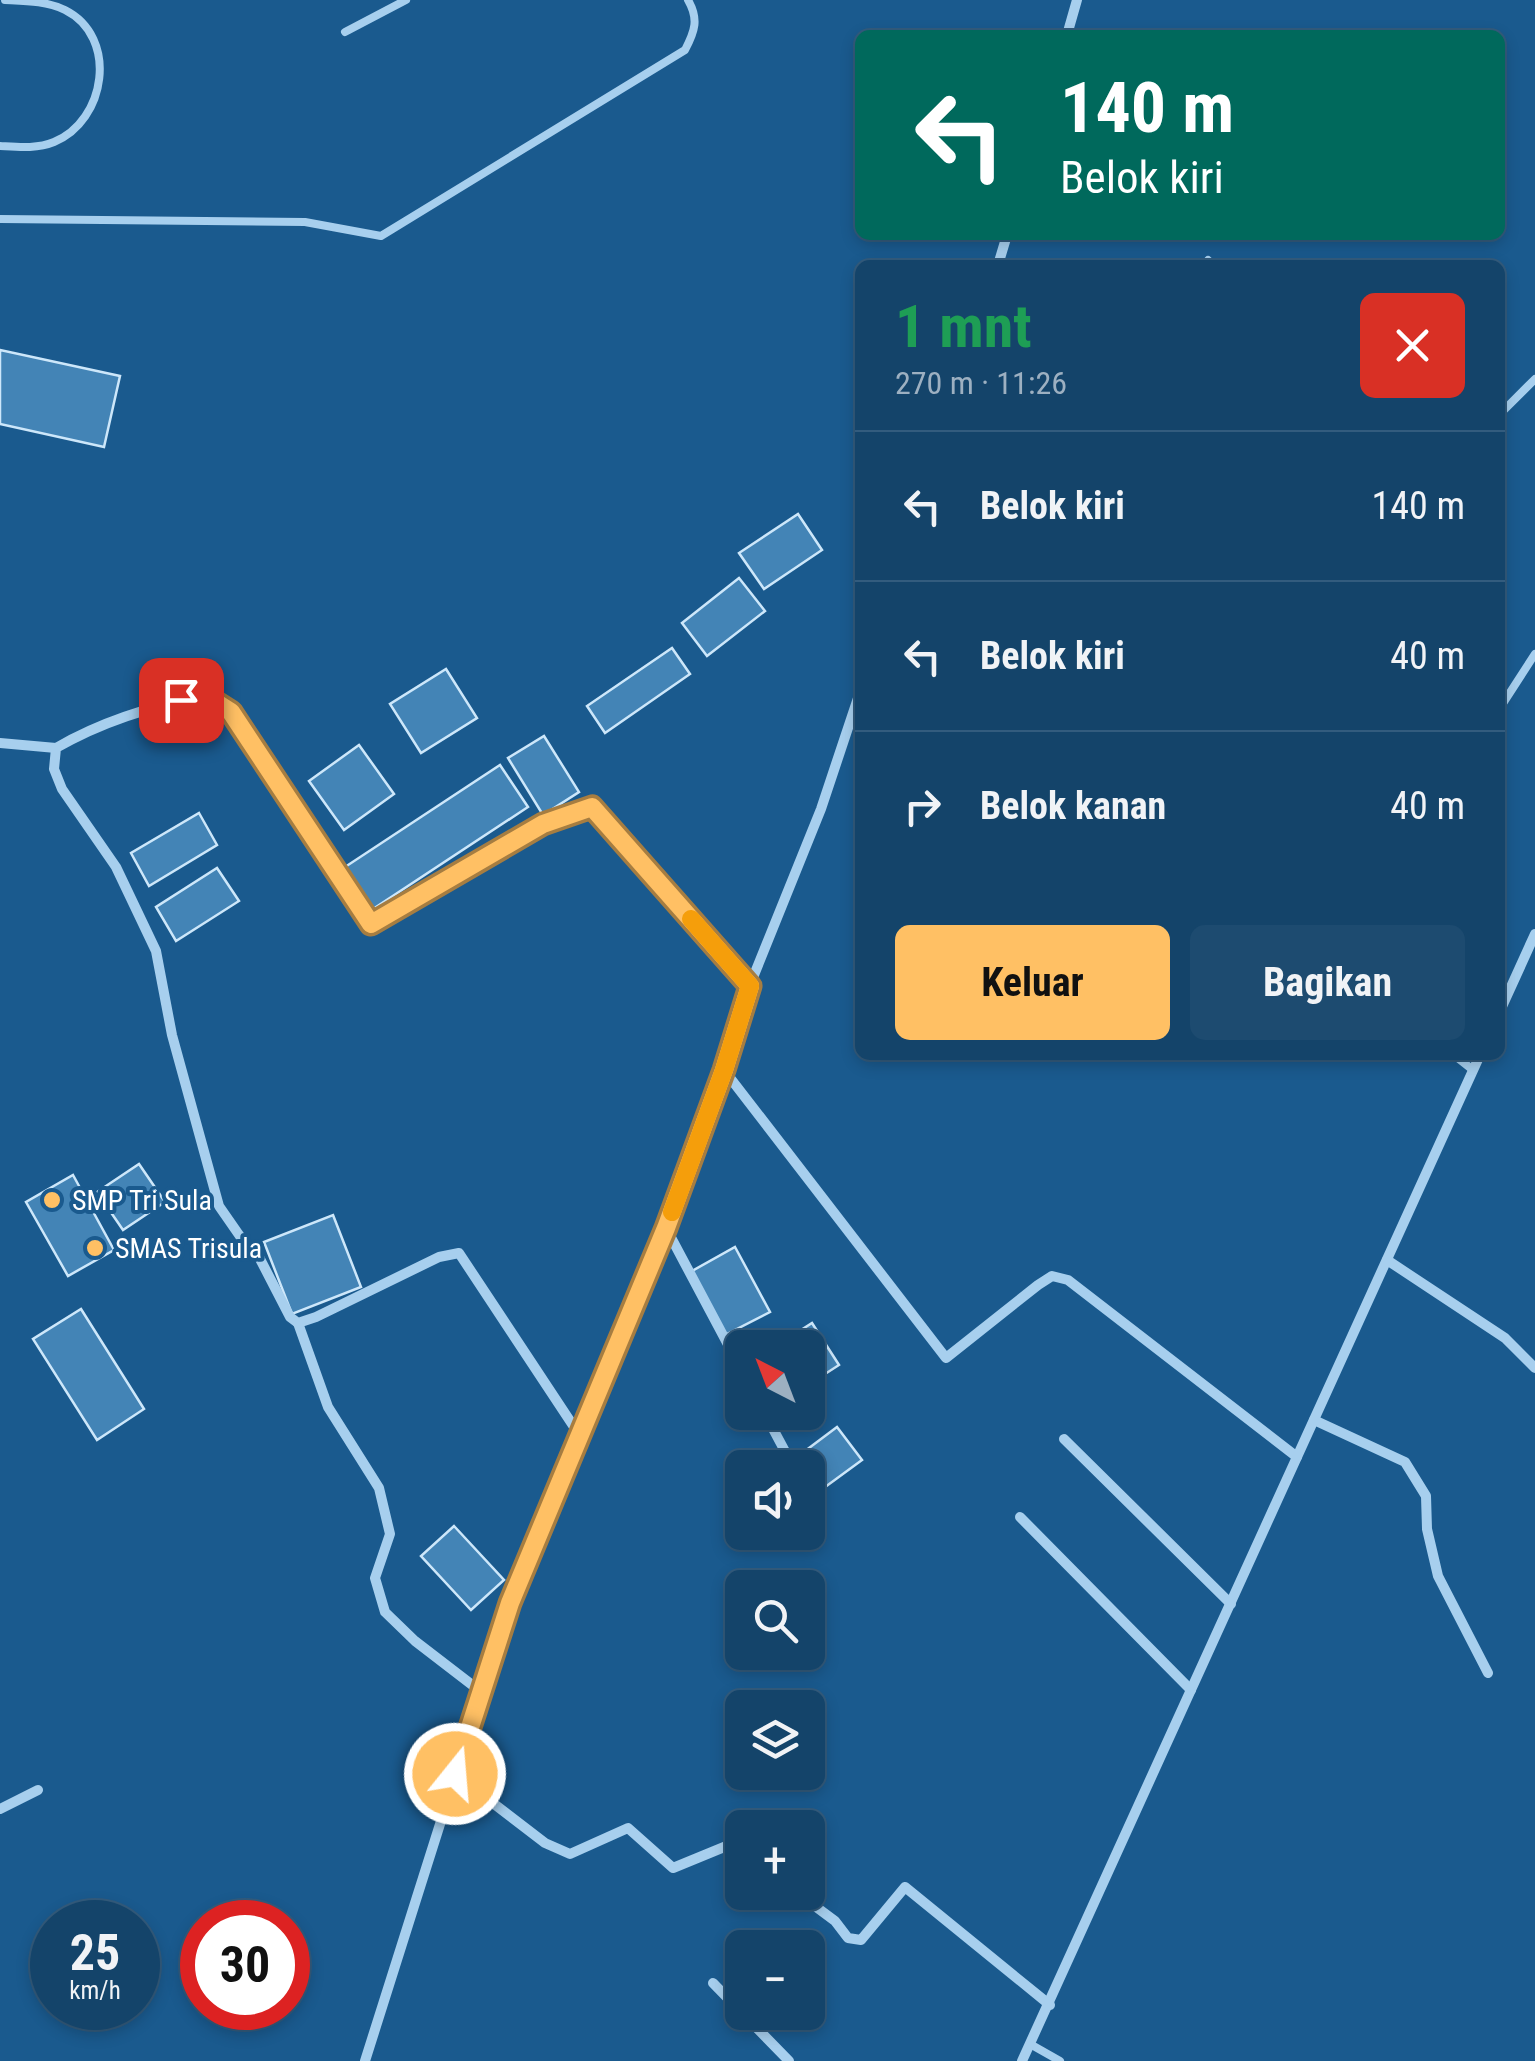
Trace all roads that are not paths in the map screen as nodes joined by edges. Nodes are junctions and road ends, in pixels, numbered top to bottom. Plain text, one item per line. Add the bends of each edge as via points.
1 (5, 0) edge
2 (406, 0) edge
3 (688, 0) edge
4 (1077, 0) edge
5 (1068, 30) edge
6 (344, 32) dead end
7 (0, 146) edge
8 (0, 220) edge
9 (1535, 379) edge
10 (1505, 409) edge
11 (1535, 654) edge
12 (1505, 700) edge
13 (855, 707) edge
14 (0, 743) edge
15 (56, 748) junction
16 (1535, 934) edge
17 (750, 986) junction
18 (1505, 1000) edge
19 (1460, 1060) edge
20 (1478, 1060) edge
21 (724, 1070) junction
22 (1473, 1070) junction
23 (666, 1228) junction
24 (1387, 1260) junction
25 (298, 1323) junction
26 (725, 1339) edge
27 (1535, 1368) edge
28 (1314, 1420) junction
29 (580, 1436) junction
30 (1064, 1438) dead end
31 (1297, 1457) junction
32 (1020, 1517) dead end
33 (1230, 1604) junction
34 (1488, 1673) dead end
35 (1191, 1690) junction
36 (480, 1691) junction
37 (455, 1774) junction
38 (38, 1790) dead end
39 (0, 1808) edge
40 (725, 1846) edge
41 (821, 1910) edge
42 (713, 1983) dead end
43 (1050, 2005) junction
44 (1030, 2044) junction
45 (365, 2061) edge
46 (789, 2061) edge
47 (1022, 2061) edge
48 (1060, 2061) edge

1 - 7 lane via 69,12 98,54 100,81 95,105 55,142
2 - 6 lane
3 - 8 lane via 696,30 685,50 382,236 305,222
4 - 5 street
9 - 10 lane
11 - 12 lane
13 - 17 street
14 - 15 street
15 - 17 street via 163,704 206,696 231,712 371,924 543,824 592,807
15 - 25 street via 54,769 62,789 116,867 156,951 220,1206
16 - 18 street
17 - 21 street
19 - 22 lane
20 - 22 street
21 - 23 street
21 - 31 street via 946,1358 1052,1276 1068,1280
22 - 24 street
23 - 26 street
23 - 29 street
24 - 27 street via 1506,1338
24 - 28 street
25 - 29 street via 459,1252
25 - 36 street via 328,1407 379,1488 390,1534 375,1578 386,1612
28 - 31 street
28 - 34 street via 1405,1462 1426,1496 1438,1576
29 - 36 street
30 - 33 street
31 - 33 street
32 - 35 street
33 - 35 street
35 - 43 street
36 - 37 street
37 - 40 street via 544,1843 570,1854 628,1828 673,1868
37 - 45 street
38 - 39 street
41 - 43 street via 848,1938 861,1940 904,1887
42 - 46 street
43 - 44 street
44 - 47 street
44 - 48 lane

